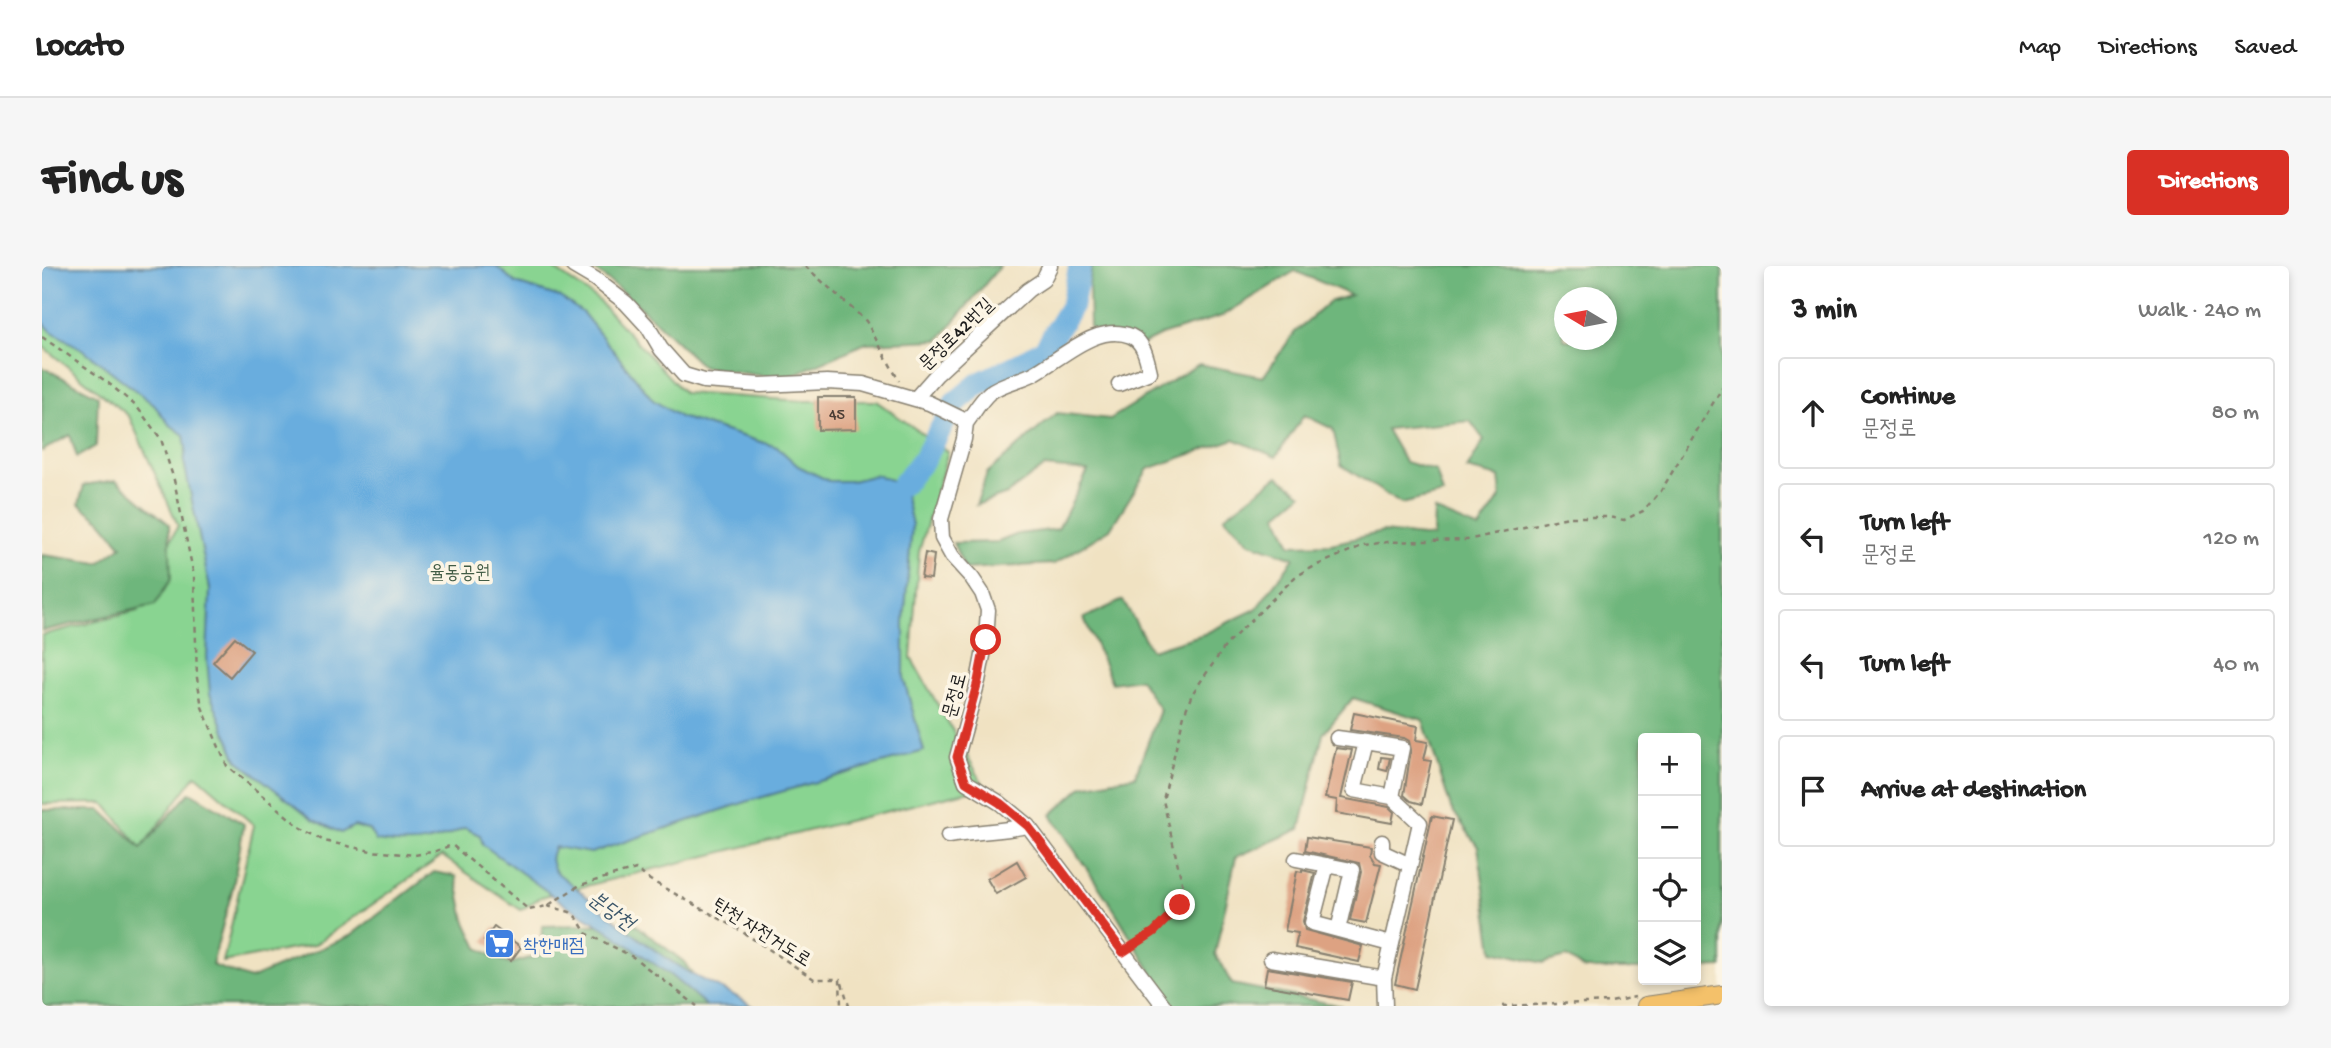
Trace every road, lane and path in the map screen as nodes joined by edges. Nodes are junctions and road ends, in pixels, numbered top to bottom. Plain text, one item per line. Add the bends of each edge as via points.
1 (573, 266) edge
2 (805, 266) edge
3 (1050, 266) edge
4 (42, 337) edge
5 (1119, 384) dead end
6 (1722, 388) edge
7 (917, 399) junction
8 (963, 421) junction
9 (1337, 738) dead end
10 (1366, 742) junction
11 (1392, 797) junction
12 (1028, 826) junction
13 (947, 836) dead end
14 (1382, 842) dead end
15 (1296, 859) dead end
16 (1410, 865) junction
17 (1327, 866) junction
18 (547, 906) junction
19 (1338, 930) junction
20 (1391, 944) junction
21 (1123, 952) junction
22 (1271, 959) dead end
23 (1384, 978) junction
24 (841, 979) junction
25 (1722, 995) edge
26 (1641, 1002) edge
27 (697, 1006) edge
28 (841, 1006) edge
29 (849, 1006) edge
30 (1164, 1006) edge
31 (1385, 1006) edge
32 (1502, 1006) edge

1 - 7 street via 626,303 684,375 761,385 863,384
2 - 7 path via 866,320
3 - 7 street, 문정로42번길 via 1043,280 937,374
4 - 18 path via 137,407 161,439 194,576 202,707 227,766 300,827 324,841 415,855 452,845 529,910
5 - 8 street via 1150,372 1144,348 1134,337 1118,332 1094,337 1032,374 1000,386
6 - 21 path via 1661,491 1643,511 1624,520 1568,517 1467,540 1364,545 1295,577 1226,645 1192,694 1163,800 1183,887 1180,905 1154,932
7 - 8 street
8 - 12 street, 문정로 via 964,439 942,519 942,538 982,593 988,610 978,681 957,757 966,782
9 - 10 street
10 - 11 street via 1402,748
10 - 11 street via 1354,790
11 - 16 street via 1420,823
12 - 13 street
12 - 21 street, 문정로
14 - 16 street via 1382,852
15 - 17 street
16 - 20 street
17 - 19 street via 1312,923
17 - 19 street via 1352,870
18 - 24 path, 탄천 자전거도로 via 580,885 636,869 735,926 814,979
18 - 27 path via 570,912 586,933 633,957
19 - 20 street
20 - 23 street
21 - 30 street, 문정로
22 - 23 street
23 - 31 street
24 - 28 path
24 - 29 path
25 - 26 main road
26 - 32 path

